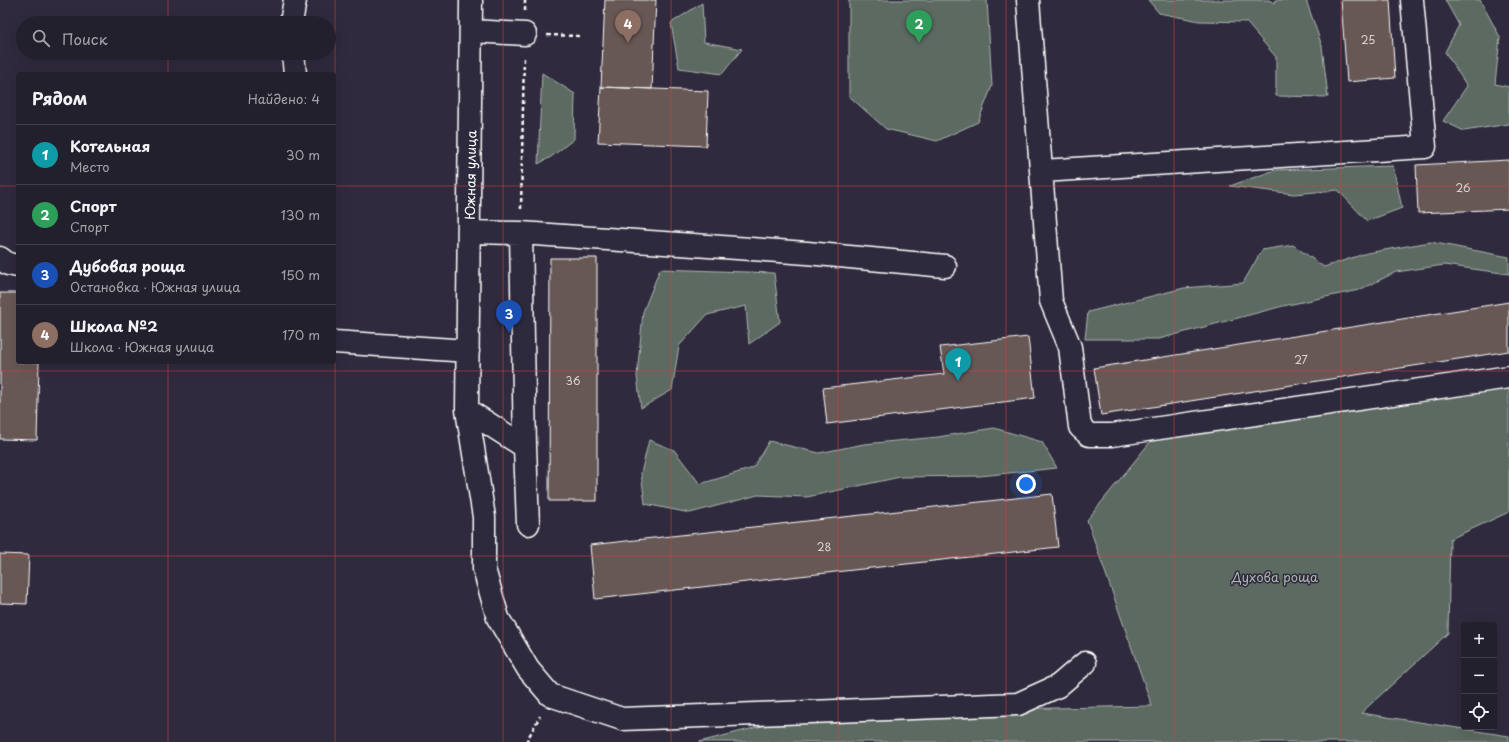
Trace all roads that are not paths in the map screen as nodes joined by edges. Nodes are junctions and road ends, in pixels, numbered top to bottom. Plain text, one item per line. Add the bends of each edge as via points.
1 (295, 0) edge
2 (471, 0) edge
3 (1028, 0) edge
4 (1412, 0) edge
5 (292, 16) edge
6 (472, 31) junction
7 (525, 34) road end
8 (294, 60) edge
9 (295, 72) edge
10 (1042, 171) junction
11 (470, 232) junction
12 (521, 233) junction
13 (0, 258) edge
14 (16, 266) edge
15 (945, 266) dead end
16 (336, 342) edge
17 (468, 351) junction
18 (1509, 377) edge
19 (467, 410) junction
20 (524, 447) junction
21 (528, 524) dead end
22 (1085, 663) dead end

1 - 5 street
2 - 6 street, Южная улица
3 - 10 street
4 - 10 street via 1425,147
6 - 7 street
6 - 11 street, Южная улица
8 - 9 street
10 - 18 street via 1051,301 1070,346 1080,427 1089,435 1112,435
11 - 12 street
11 - 17 street, Южная улица
12 - 15 street via 807,253
12 - 20 street
13 - 14 street
16 - 17 street
17 - 19 street, Южная улица
19 - 20 street
19 - 22 street, Южная улица via 484,517 484,569 498,618 528,669 550,694 622,719 1018,704 1058,686
20 - 21 street

